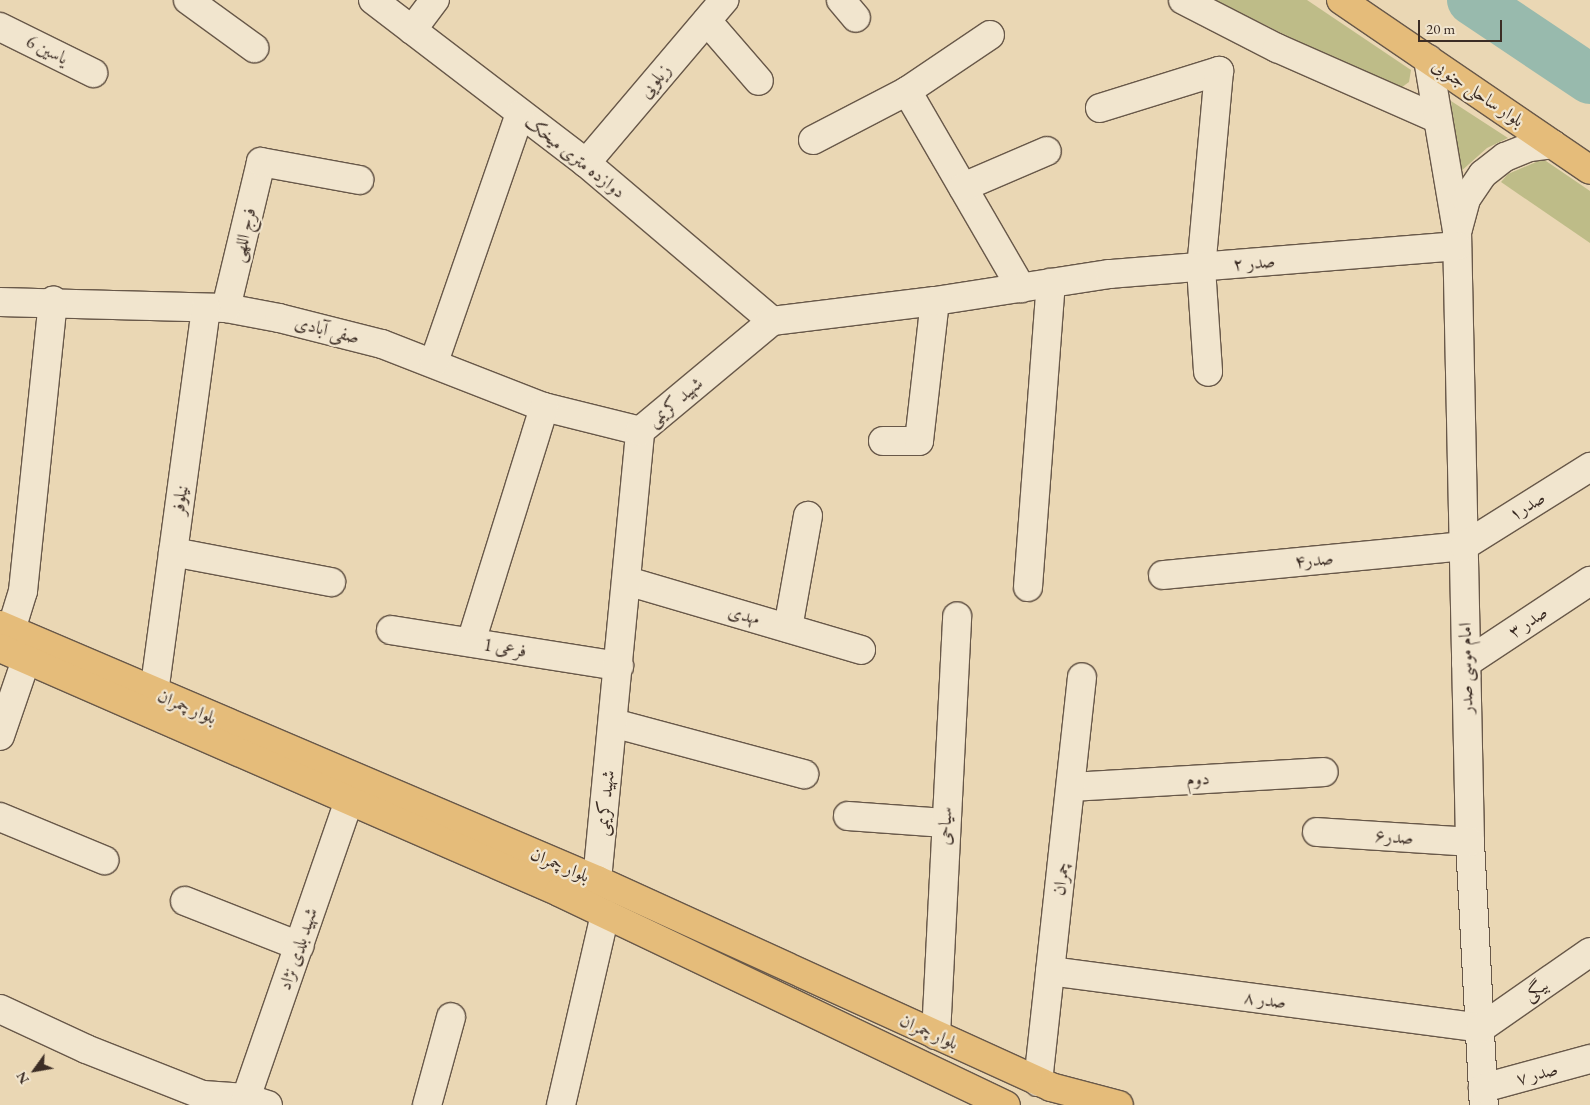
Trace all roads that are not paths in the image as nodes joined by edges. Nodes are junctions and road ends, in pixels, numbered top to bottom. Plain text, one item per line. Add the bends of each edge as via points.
1 (188, 0) edge
2 (372, 0) edge
3 (435, 0) edge
4 (724, 0) edge
5 (1183, 0) edge
6 (1341, 0) edge
7 (707, 21) junction
8 (0, 27) edge
9 (412, 30) junction
10 (990, 35) dead end
11 (254, 48) dead end
12 (1428, 59) junction
13 (93, 73) dead end
14 (759, 81) dead end
15 (907, 91) junction
16 (1100, 108) dead end
17 (520, 114) junction
18 (1438, 119) junction
19 (814, 140) dead end
20 (1553, 144) junction
21 (1047, 151) dead end
22 (586, 163) junction
23 (1590, 170) edge
24 (359, 180) dead end
25 (963, 187) junction
26 (1457, 238) junction
27 (1200, 268) junction
28 (1051, 282) junction
29 (1021, 288) junction
30 (935, 301) junction
31 (0, 302) edge
32 (52, 302) junction
33 (216, 308) junction
34 (772, 321) junction
35 (434, 362) junction
36 (1208, 372) dead end
37 (544, 407) junction
38 (640, 431) junction
39 (883, 442) dead end
40 (1590, 467) edge
41 (808, 516) dead end
42 (1464, 546) junction
43 (173, 552) junction
44 (1163, 574) dead end
45 (627, 581) junction
46 (1590, 581) edge
47 (331, 582) dead end
48 (1028, 587) dead end
49 (957, 616) dead end
50 (788, 628) junction
51 (391, 630) dead end
52 (4, 635) edge
53 (471, 642) junction
54 (861, 650) dead end
55 (26, 660) junction
56 (1466, 663) junction
57 (619, 666) junction
58 (1082, 677) dead end
59 (154, 692) junction
60 (613, 723) junction
61 (0, 736) edge
62 (1324, 772) dead end
63 (804, 774) dead end
64 (1072, 787) junction
65 (349, 800) junction
66 (848, 816) dead end
67 (0, 817) edge
68 (945, 824) junction
69 (1317, 832) dead end
70 (1470, 842) junction
71 (104, 860) dead end
72 (597, 880) junction
73 (185, 901) dead end
74 (605, 914) junction
75 (299, 946) junction
76 (1590, 952) edge
77 (1050, 971) junction
78 (0, 1009) edge
79 (451, 1017) dead end
80 (1481, 1028) junction
81 (936, 1035) junction
82 (1590, 1059) edge
83 (1038, 1082) junction
84 (1484, 1097) edge
85 (202, 1100) edge
86 (257, 1102) edge
87 (427, 1105) edge
88 (561, 1105) edge
89 (1006, 1105) edge
90 (1119, 1105) edge

1 - 11 street
2 - 9 street, دوازده متری میخک
3 - 9 street
4 - 7 street, زیلویی
5 - 18 street via 1276,48
6 - 12 main road, بلوار ساحلی جنوبی
7 - 14 street
7 - 22 street, زیلویی
8 - 13 street, یاسین 6
9 - 17 street, دوازده متری میخک
10 - 15 street
12 - 18 street
12 - 20 main road, بلوار ساحلی جنوبی
15 - 19 street
15 - 25 street
16 - 27 street via 1219,71
17 - 22 street, دوازده متری میخک
17 - 35 street
18 - 26 street
20 - 23 main road, بلوار ساحلی جنوبی
20 - 26 street via 1530,147 1505,157 1483,174 1466,200
21 - 25 street
22 - 34 street, دوازده متری میخک
24 - 33 street, فرج اللهی via 261,162
25 - 29 street
26 - 27 street, صدر ۲
26 - 42 street, امام موسی صدر
27 - 28 street, صدر ۲
27 - 36 street
28 - 29 street
28 - 48 street
29 - 30 street
30 - 34 street
30 - 39 street via 919,441
31 - 32 street, صفی آبادی
32 - 33 street, صفی آبادی
32 - 52 street via 23,591
33 - 35 street, صفی آبادی via 330,330
33 - 43 street, نیلوفر
34 - 38 street, شهید کریمی
35 - 37 street, صفی آبادی
37 - 38 street, صفی آبادی
37 - 53 street
38 - 45 street, شهید کریمی
40 - 42 street, صدر۱
41 - 50 street
42 - 44 street, صدر۴
42 - 56 street, امام موسی صدر
43 - 47 street
43 - 59 street, نیلوفر
45 - 50 street, مهدی
45 - 57 street, شهید کریمی
46 - 56 street, صدر ۳
49 - 68 street, سیاحی
50 - 54 street, مهدی
51 - 53 street, فرعی 1
52 - 55 main road, بلوار چمران
52 - 59 main road, بلوار چمران
53 - 57 street, فرعی 1
55 - 61 street
55 - 65 main road, بلوار چمران
56 - 70 street, امام موسی صدر
57 - 60 street, شهید کریمی
58 - 64 street, چمران
59 - 72 main road, بلوار چمران
60 - 63 street
60 - 72 street, شهید کریمی
62 - 64 street, دوم
64 - 77 street, چمران
65 - 74 main road, بلوار چمران
65 - 75 street, شهید بلدی نژاد
66 - 68 street
67 - 71 street
68 - 81 street, سیاحی
69 - 70 street, صدر۶
70 - 80 street, امام موسی صدر
72 - 81 main road, بلوار چمران
73 - 75 street
74 - 88 street
74 - 89 main road, بلوار چمران
75 - 86 street, شهید بلدی نژاد
76 - 80 street, بیگی
77 - 80 street, صدر ۸
77 - 83 street, چمران
78 - 85 street
79 - 87 street
80 - 84 street, امام موسی صدر
81 - 83 main road, بلوار چمران
82 - 84 street, صدر ۷
83 - 90 main road, بلوار چمران
85 - 86 street

